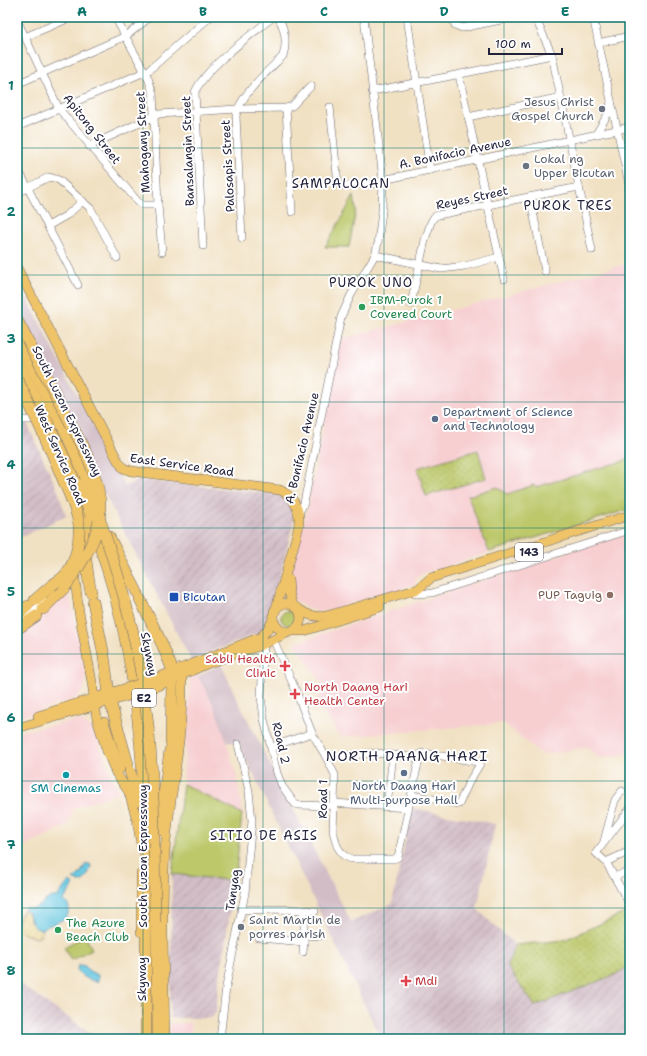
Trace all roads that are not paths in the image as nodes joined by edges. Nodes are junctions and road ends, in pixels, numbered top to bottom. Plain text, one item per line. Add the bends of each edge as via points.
1 (72, 17) edge
2 (115, 17) edge
3 (150, 17) edge
4 (210, 17) edge
5 (273, 17) edge
6 (278, 17) edge
7 (364, 17) edge
8 (407, 17) edge
9 (453, 17) edge
10 (516, 17) edge
11 (535, 17) edge
12 (592, 17) edge
13 (19, 24) dead end
14 (126, 36) junction
15 (630, 36) edge
16 (25, 37) junction
17 (598, 43) junction
18 (552, 55) junction
19 (145, 72) junction
20 (41, 74) junction
21 (459, 75) junction
22 (418, 83) junction
23 (17, 84) edge
24 (311, 86) dead end
25 (372, 91) junction
26 (561, 97) junction
27 (611, 102) junction
28 (330, 107) dead end
29 (286, 108) junction
30 (59, 109) junction
31 (237, 109) junction
32 (196, 112) junction
33 (154, 115) junction
34 (468, 117) junction
35 (17, 127) edge
36 (630, 127) edge
37 (618, 130) junction
38 (596, 134) junction
39 (571, 140) junction
40 (89, 146) junction
41 (477, 160) junction
42 (17, 167) edge
43 (430, 170) junction
44 (383, 182) junction
45 (579, 187) junction
46 (27, 188) junction
47 (630, 189) edge
48 (17, 193) edge
49 (530, 198) junction
50 (83, 201) junction
51 (158, 205) junction
52 (487, 206) junction
53 (292, 212) dead end
54 (48, 226) junction
55 (242, 238) dead end
56 (203, 246) dead end
57 (592, 250) dead end
58 (162, 252) dead end
59 (375, 255) junction
60 (499, 257) junction
61 (117, 258) dead end
62 (420, 265) junction
63 (17, 268) edge
64 (545, 271) dead end
65 (504, 279) dead end
66 (78, 285) dead end
67 (411, 304) dead end
68 (17, 320) edge
69 (17, 339) edge
70 (17, 344) edge
71 (17, 358) edge
72 (17, 362) edge
73 (17, 379) edge
74 (17, 384) edge
75 (20, 400) edge
76 (17, 420) edge
77 (33, 420) junction
78 (76, 485) junction
79 (299, 513) junction
80 (630, 516) edge
81 (630, 521) edge
82 (630, 530) edge
83 (109, 537) junction
84 (74, 569) junction
85 (288, 569) junction
86 (416, 594) junction
87 (295, 606) junction
88 (274, 615) junction
89 (17, 616) edge
90 (17, 620) edge
91 (17, 624) edge
92 (17, 629) edge
93 (290, 632) junction
94 (273, 639) junction
95 (85, 640) junction
96 (264, 644) junction
97 (177, 674) junction
98 (92, 682) junction
99 (101, 700) junction
100 (72, 706) junction
101 (17, 722) edge
102 (17, 728) edge
103 (312, 734) junction
104 (238, 744) dead end
105 (271, 748) junction
106 (393, 755) junction
107 (420, 756) junction
108 (326, 757) junction
109 (622, 791) dead end
110 (412, 795) junction
111 (333, 804) junction
112 (387, 806) junction
113 (408, 808) junction
114 (629, 810) dead end
115 (145, 827) junction
116 (159, 830) junction
117 (604, 843) junction
118 (630, 851) edge
119 (606, 862) junction
120 (630, 870) edge
121 (615, 877) junction
122 (626, 890) edge
123 (630, 905) edge
124 (241, 910) junction
125 (302, 910) junction
126 (315, 911) dead end
127 (320, 936) dead end
128 (259, 938) dead end
129 (304, 938) junction
130 (303, 952) dead end
131 (141, 1039) edge
132 (146, 1039) edge
133 (150, 1039) edge
134 (156, 1039) edge
135 (165, 1039) edge
136 (220, 1039) edge

1 - 16 street
2 - 14 street, Mahogany Street
3 - 14 street
4 - 19 street
5 - 32 street, Bansalangin Street via 211,70 198,85 195,92
6 - 31 street, Palosapis Street via 284,31 283,56 242,100
7 - 25 street
8 - 22 street
9 - 10 street via 456,27 462,28
11 - 18 street
12 - 17 street
13 - 16 street, Apitong Street
14 - 19 street, Mahogany Street
14 - 20 street
15 - 17 street
16 - 20 street, Apitong Street
17 - 27 street
18 - 21 street
18 - 26 street
19 - 30 street
19 - 33 street, Mahogany Street via 152,85
20 - 23 street
20 - 30 street, Apitong Street
21 - 22 street
21 - 34 street
22 - 25 street
22 - 43 street
24 - 29 street via 292,106
25 - 44 street
26 - 34 street
26 - 39 street
27 - 37 street
27 - 38 street via 608,114
28 - 44 street via 338,184 346,186
29 - 31 street
29 - 53 street
30 - 35 street
30 - 40 street, Apitong Street
31 - 32 street
31 - 55 street, Palosapis Street
32 - 33 street
32 - 56 street, Bansalangin Street
33 - 40 street
33 - 51 street, Mahogany Street
34 - 41 street
36 - 37 street, A. Bonifacio Avenue
37 - 38 street, A. Bonifacio Avenue
37 - 47 street
38 - 39 street, A. Bonifacio Avenue
39 - 41 street, A. Bonifacio Avenue
39 - 45 street
40 - 51 street, Apitong Street via 140,204
41 - 43 street, A. Bonifacio Avenue
41 - 52 street
42 - 46 street
43 - 44 street, A. Bonifacio Avenue
44 - 59 street, A. Bonifacio Avenue via 380,228
45 - 49 street, Reyes Street
45 - 57 street
46 - 48 street
46 - 50 street via 44,179 54,178
46 - 54 street
49 - 52 street, Reyes Street
49 - 64 street
50 - 54 street
50 - 61 street via 95,214
51 - 58 street, Mahogany Street
52 - 60 street
52 - 62 street, Reyes Street via 434,217 425,240
54 - 66 street
59 - 62 street
59 - 79 street, A. Bonifacio Avenue via 341,316 304,503
60 - 62 street via 447,269
60 - 65 street
62 - 67 street, Reyes Street
63 - 79 main road, East Service Road via 123,468 280,490 289,496
68 - 92 highway, bridge via 88,457 98,486 100,502 96,536 82,563 65,587
69 - 83 highway, South Luzon Expressway / E2 via 69,440
70 - 134 highway, Skyway / E2, bridge via 86,482 123,591 139,664 148,723 154,799
71 - 133 highway, Skyway / E2, bridge via 58,437 97,530 106,555 133,665 147,798
72 - 78 highway, South Luzon Expressway / E2 via 56,438
73 - 89 highway, bridge via 54,457 79,525 78,544 71,567
74 - 75 main road, West Service Road via 21,392
75 - 77 main road, West Service Road
76 - 77 street
77 - 84 main road, West Service Road via 74,517 77,535
78 - 99 highway via 86,551 86,570 104,656
78 - 115 highway, South Luzon Expressway / E2 via 104,555 123,629 138,725
79 - 85 main road via 299,528
80 - 87 main road, 143 via 431,578 418,589 330,615 315,616
81 - 86 main road, 143 via 434,583
82 - 86 street via 432,593
83 - 97 highway
83 - 116 highway, South Luzon Expressway / E2 via 126,590 143,662 152,723
84 - 90 street
84 - 91 street via 52,594
84 - 95 main road, West Service Road
85 - 87 main road via 288,588
85 - 88 main road
86 - 93 main road, 143 via 304,631
87 - 88 main road via 282,604
87 - 93 main road via 301,613 301,622
88 - 93 main road via 277,628
88 - 97 main road via 270,627 261,637
93 - 94 main road, 143
94 - 96 main road, 143
94 - 103 street, Road 1
95 - 98 main road, West Service Road
95 - 99 main road, West Service Road
96 - 97 main road, 143
96 - 105 street, Road 2 via 262,697
97 - 99 main road, bridge
97 - 116 highway via 171,746
97 - 135 main road via 181,719 164,877
98 - 99 main road, West Service Road
98 - 100 main road via 87,694
99 - 100 main road
99 - 102 main road
99 - 115 highway via 129,768
99 - 131 main road, West Service Road via 97,719 119,780 129,792 141,846
100 - 101 main road
103 - 105 street
103 - 108 street, Road 1
104 - 124 street, Tanyag via 249,791 252,821
105 - 111 street, Road 2 via 282,786 295,804
106 - 107 street
106 - 108 street via 363,753
106 - 112 street
107 - 110 street, Road 1
107 - 110 street via 480,764 459,804
108 - 111 street, Road 1 via 335,775
109 - 117 street via 615,800
110 - 113 street, Road 1
111 - 112 street
111 - 113 street, Road 1 via 337,846 343,855 355,859 398,857
112 - 113 street
114 - 117 street
115 - 132 highway, South Luzon Expressway / E2
116 - 134 highway, South Luzon Expressway / E2
117 - 119 street via 596,853
118 - 119 street
119 - 121 street
120 - 121 street
121 - 122 street
122 - 123 street
124 - 125 street
124 - 136 street, Tanyag via 238,936 226,987
125 - 126 street
125 - 129 street
127 - 129 street
128 - 129 street
129 - 130 street

